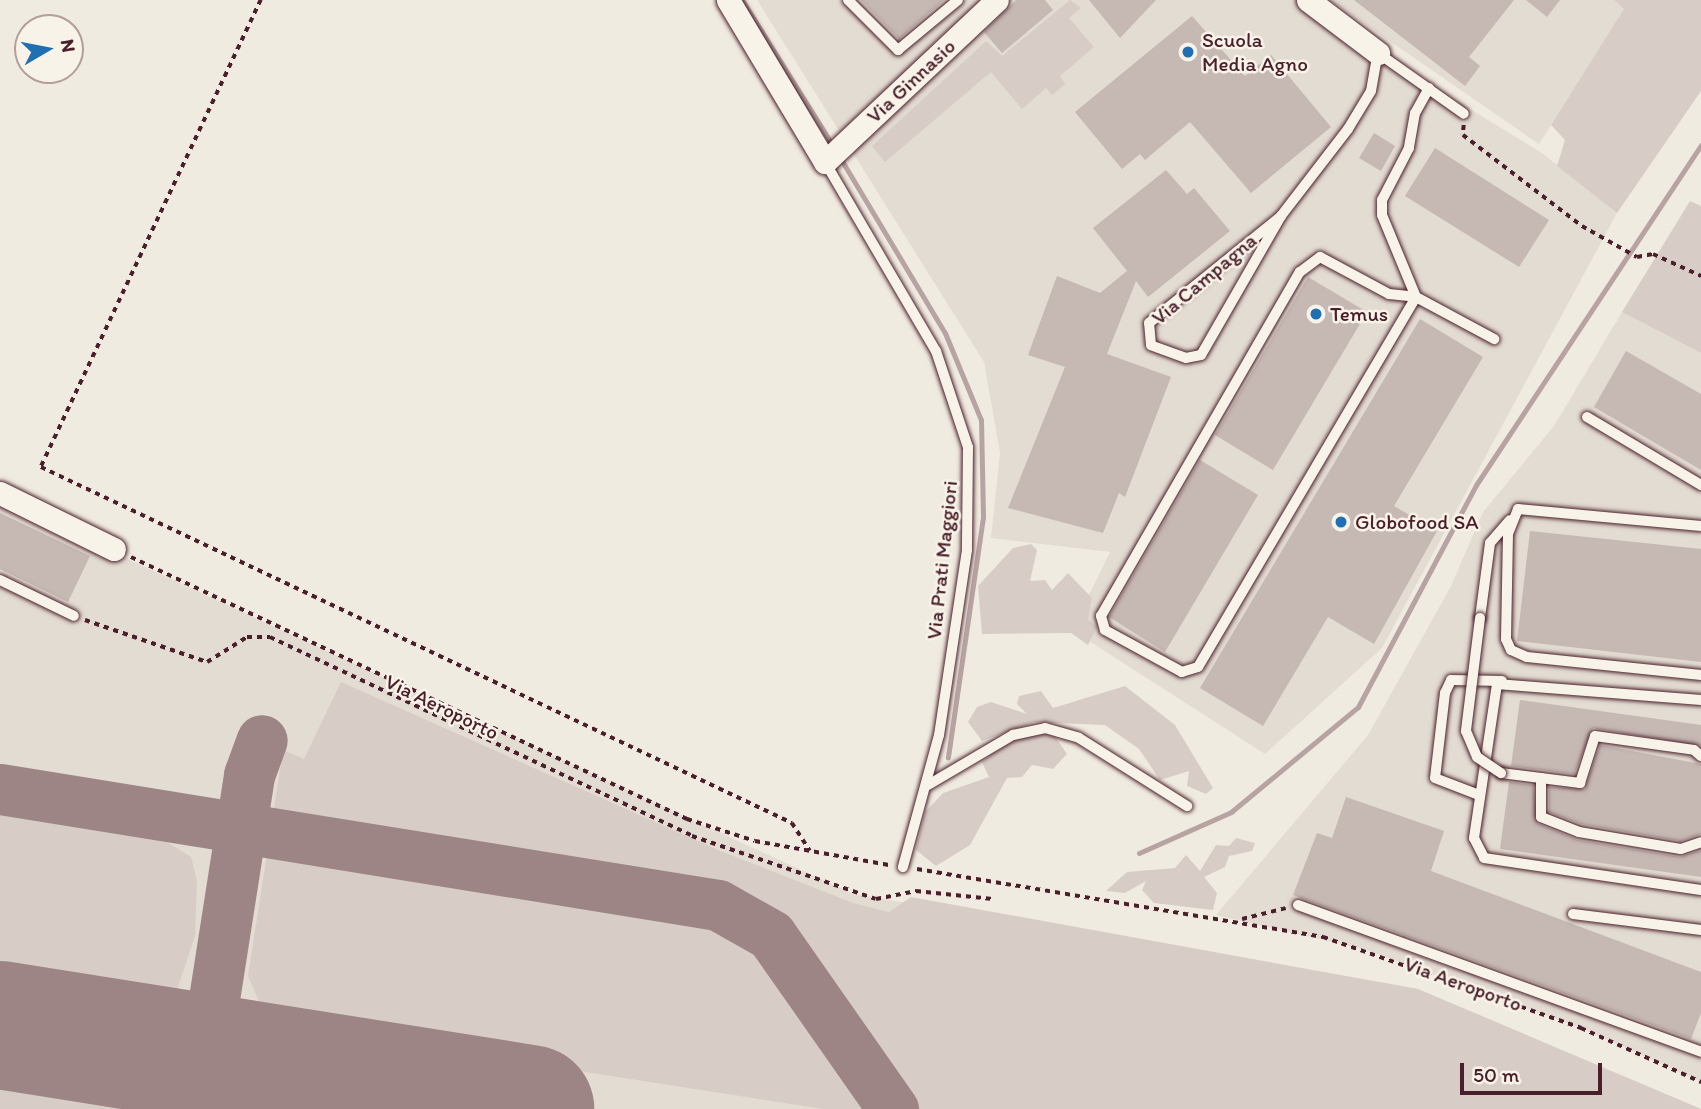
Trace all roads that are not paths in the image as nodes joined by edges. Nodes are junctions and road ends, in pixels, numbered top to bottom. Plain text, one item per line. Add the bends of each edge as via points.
1 (728, 0) edge
2 (848, 0) edge
3 (958, 0) edge
4 (1308, 0) edge
5 (986, 4) edge
6 (1378, 53) junction
7 (1429, 88) junction
8 (1464, 114) road end
9 (825, 162) junction
10 (1281, 216) junction
11 (1416, 297) junction
12 (1494, 339) dead end
13 (1587, 417) dead end
14 (1701, 485) edge
15 (0, 493) edge
16 (1510, 520) junction
17 (1701, 526) edge
18 (114, 549) road end
19 (0, 580) edge
20 (74, 616) road end
21 (1701, 675) edge
22 (1502, 681) junction
23 (1701, 700) edge
24 (1701, 756) edge
25 (1541, 778) junction
26 (928, 785) junction
27 (1479, 795) junction
28 (1186, 806) dead end
29 (1701, 842) edge
30 (903, 867) road end
31 (1701, 890) edge
32 (1298, 905) road end
33 (1573, 914) dead end
34 (1701, 930) edge
35 (1701, 1052) edge

1 - 9 street
2 - 3 lane via 898,50
4 - 6 street
5 - 9 street, Via Ginnasio
6 - 7 lane
6 - 10 lane, Via Campagna via 1365,103
7 - 8 lane
7 - 11 lane via 1381,208
9 - 26 lane, Via Prati Maggiori via 936,352 968,447 967,550
10 - 10 lane, Via Campagna via 1201,355 1186,358 1151,345 1149,323
11 - 11 lane via 1198,667 1182,672 1105,630 1101,616 1307,263 1329,260 1389,294
11 - 12 lane
13 - 14 lane
15 - 18 street
16 - 17 lane via 1518,509 1532,507
16 - 21 lane via 1511,650
16 - 25 lane, bridge via 1490,543 1466,731 1477,757 1501,773
19 - 20 lane
22 - 23 lane
22 - 27 lane via 1493,695
22 - 27 lane via 1451,680 1445,693 1435,778
24 - 25 lane via 1694,750 1595,736 1584,779 1575,783
25 - 29 lane via 1541,817 1579,832 1681,849
26 - 28 lane via 1013,735 1045,728 1079,738
26 - 30 lane, Via Prati Maggiori
27 - 31 lane via 1474,847 1483,858
32 - 35 lane
33 - 34 lane

